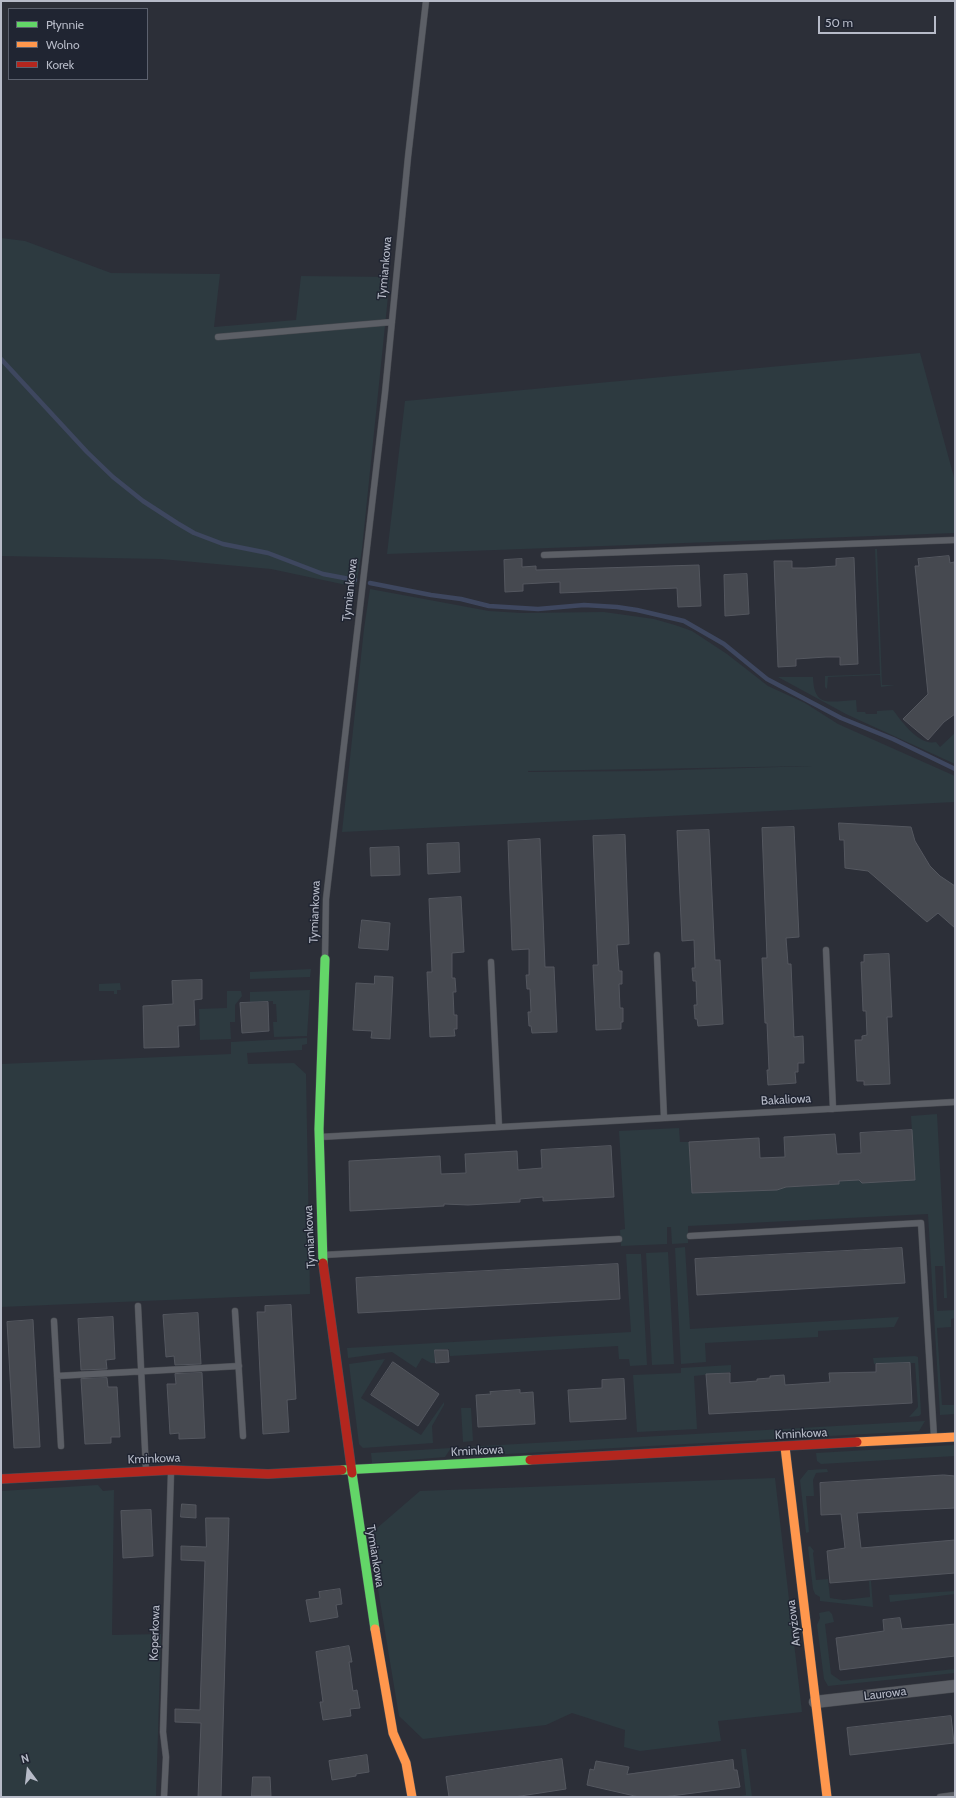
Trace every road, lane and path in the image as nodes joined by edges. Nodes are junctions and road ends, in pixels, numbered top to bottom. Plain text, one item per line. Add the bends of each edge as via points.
1 (426, 1) edge
2 (392, 322) junction
3 (218, 337) dead end
4 (955, 540) edge
5 (544, 555) dead end
6 (826, 950) dead end
7 (657, 955) dead end
8 (325, 959) joint
9 (491, 962) dead end
10 (955, 1102) edge
11 (833, 1109) junction
12 (664, 1118) junction
13 (499, 1127) junction
14 (319, 1137) junction
15 (690, 1236) dead end
16 (619, 1239) dead end
17 (322, 1256) junction
18 (138, 1306) dead end
19 (236, 1311) dead end
20 (54, 1321) dead end
21 (239, 1366) junction
22 (141, 1372) junction
23 (57, 1376) junction
24 (244, 1436) dead end
25 (955, 1437) edge
26 (934, 1438) junction
27 (61, 1446) dead end
28 (785, 1447) junction
29 (171, 1470) junction
30 (350, 1470) junction
31 (146, 1471) junction
32 (1, 1479) edge
33 (955, 1686) edge
34 (815, 1702) junction
35 (955, 1795) edge
36 (164, 1797) edge
37 (412, 1797) edge
38 (827, 1797) edge
39 (940, 1797) edge

1 - 2 lane, Tymiankowa
2 - 3 lane
2 - 8 lane, Tymiankowa via 326,899
4 - 5 lane
6 - 11 lane
7 - 12 lane
8 - 14 street, Tymiankowa
9 - 13 lane
10 - 11 lane, Bakaliowa
11 - 12 lane, Bakaliowa
12 - 13 lane, Bakaliowa
13 - 14 lane, Bakaliowa
14 - 17 street, Tymiankowa
15 - 26 lane via 921,1223
16 - 17 lane
17 - 30 street, Tymiankowa
18 - 22 lane
19 - 21 lane
20 - 23 lane
21 - 22 lane
21 - 24 lane
22 - 23 lane
22 - 31 lane
23 - 27 lane
25 - 26 street, Kminkowa
26 - 28 street, Kminkowa
28 - 30 street, Kminkowa
28 - 34 street, Anyżowa
29 - 30 street, Kminkowa via 268,1474
29 - 31 street, Kminkowa
29 - 36 lane, Koperkowa via 163,1732 166,1757
30 - 37 street, Tymiankowa via 391,1727 406,1763
31 - 32 street, Kminkowa
33 - 34 street, Laurowa
34 - 38 street, Anyżowa
35 - 39 lane

